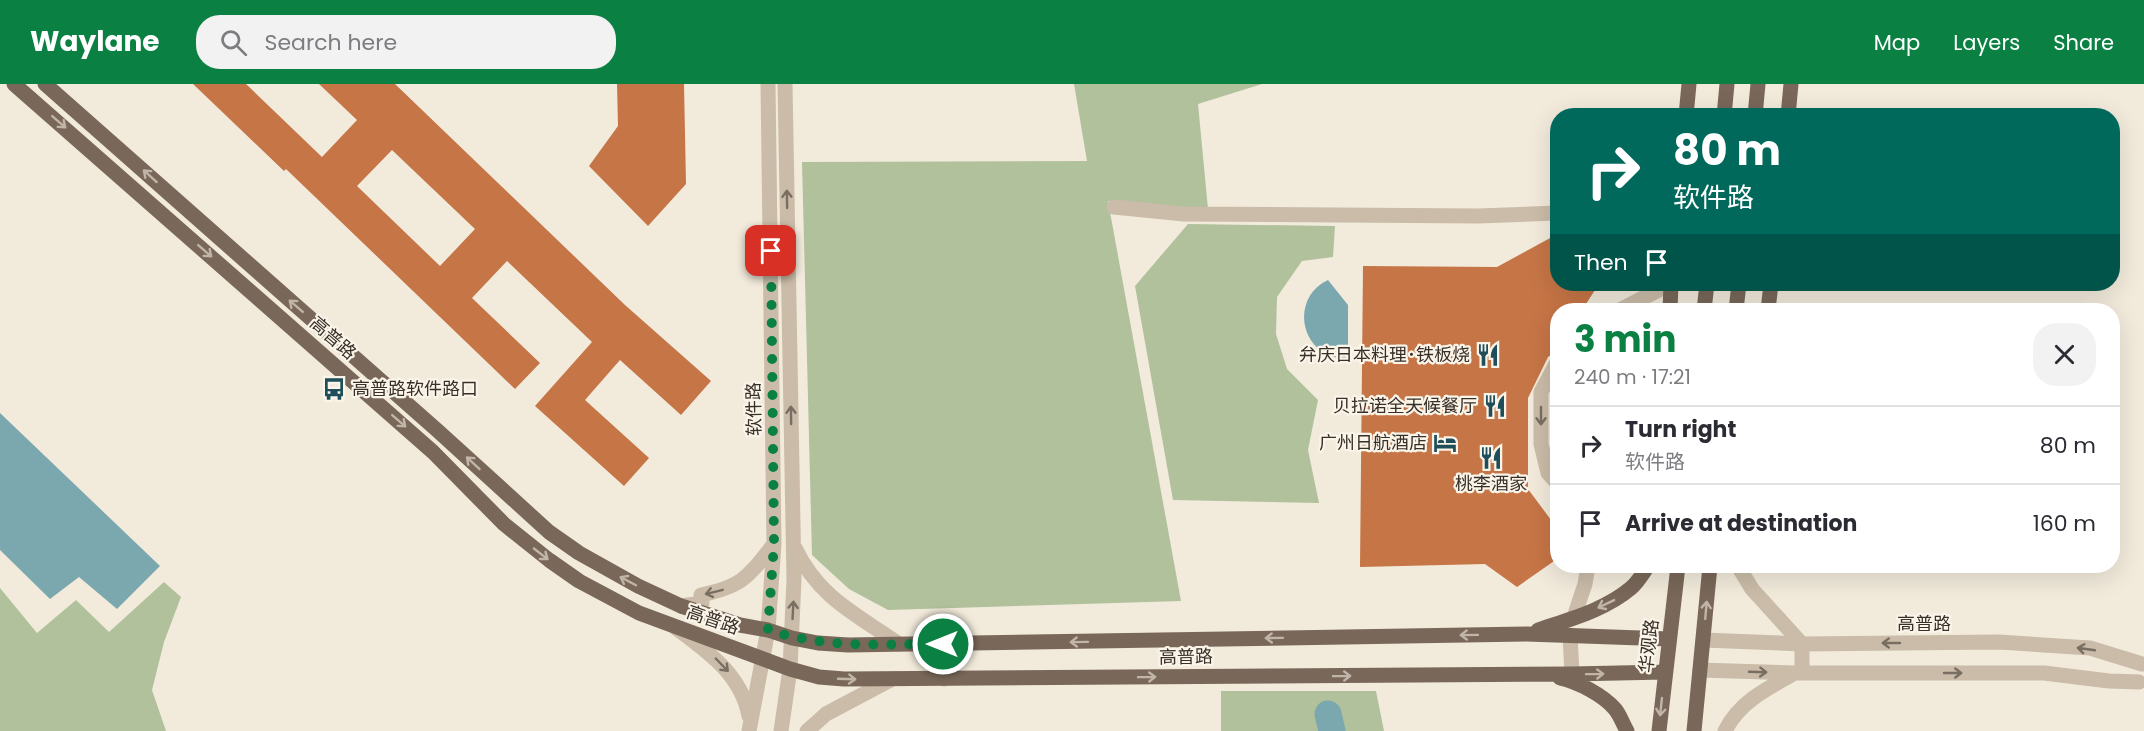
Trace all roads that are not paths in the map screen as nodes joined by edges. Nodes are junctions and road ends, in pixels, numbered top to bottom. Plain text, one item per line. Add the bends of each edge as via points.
1 (45, 84) edge
2 (768, 84) edge
3 (785, 84) edge
4 (1689, 84) edge
5 (1727, 84) edge
6 (1758, 84) edge
7 (1791, 84) edge
8 (22, 86) edge
9 (1687, 108) edge
10 (1725, 108) edge
11 (1756, 108) edge
12 (1789, 108) edge
13 (1114, 207) dead end
14 (1550, 213) edge
15 (1657, 291) edge
16 (1633, 303) edge
17 (1550, 375) edge
18 (1550, 475) edge
19 (774, 544) junction
20 (794, 545) junction
21 (1587, 573) edge
22 (1643, 573) edge
23 (1677, 573) edge
24 (1709, 573) edge
25 (1742, 573) edge
26 (681, 606) junction
27 (1574, 617) junction
28 (676, 628) junction
29 (768, 630) junction
30 (1527, 634) junction
31 (1570, 635) junction
32 (792, 638) junction
33 (1669, 639) junction
34 (1703, 640) junction
35 (899, 644) junction
36 (943, 644) junction
37 (1802, 644) junction
38 (762, 657) junction
39 (2143, 663) edge
40 (790, 669) junction
41 (1700, 670) junction
42 (1665, 672) junction
43 (1799, 673) junction
44 (1536, 674) junction
45 (1572, 674) junction
46 (944, 679) junction
47 (892, 680) junction
48 (2141, 685) edge
49 (749, 727) edge
50 (781, 731) edge
51 (807, 731) edge
52 (1627, 731) edge
53 (1659, 731) edge
54 (1694, 731) edge
55 (1725, 731) edge

26 -> 1 main road, 高普路 via 608,570 549,532
2 - 19 street, 软件路
20 -> 3 street, 软件路
4 - 9 main road
5 - 10 main road
6 - 11 main road
7 - 12 main road
8 -> 28 main road, 高普路 via 433,452 504,524 579,581
13 - 14 street via 1184,214
15 - 16 street
17 -> 18 street via 1541,392 1540,423 1540,444
19 -> 26 street via 742,581 701,595 702,603
19 - 29 street, 软件路
32 -> 20 street, 软件路
20 - 35 street via 808,573 833,599
21 - 27 street
22 -> 27 main road via 1615,600
23 - 33 main road, 华观路
34 -> 24 main road
25 - 37 street
26 - 29 main road, 高普路
27 - 30 main road
28 - 38 main road, 高普路
28 -> 49 street via 729,672 747,705
29 - 32 main road, 高普路
29 - 38 street, 软件路
30 - 31 main road, 高普路
30 -> 36 main road, 高普路
31 - 33 main road, 高普路
31 - 45 street
32 - 35 main road, 高普路 via 848,645
32 - 40 street, 软件路
33 - 42 main road, 华观路
34 - 37 street, 高普路
34 - 41 main road
35 - 36 main road, 高普路
36 - 46 street
39 -> 37 street, 高普路 via 2090,648 1999,642
37 - 43 street
38 - 40 main road, 高普路
38 - 49 street, 软件路
39 - 48 street
40 -> 47 main road, 高普路 via 828,678
40 - 50 street, 软件路
41 -> 43 street
41 - 54 main road
45 -> 42 main road, 高普路
42 -> 53 main road, 华观路
43 -> 48 street via 2044,673
43 - 55 street via 1748,701
44 - 45 main road, 高普路
46 -> 44 main road, 高普路
44 - 52 main road via 1564,679 1590,690 1615,709
46 - 47 main road, 高普路
47 - 51 street via 826,714

